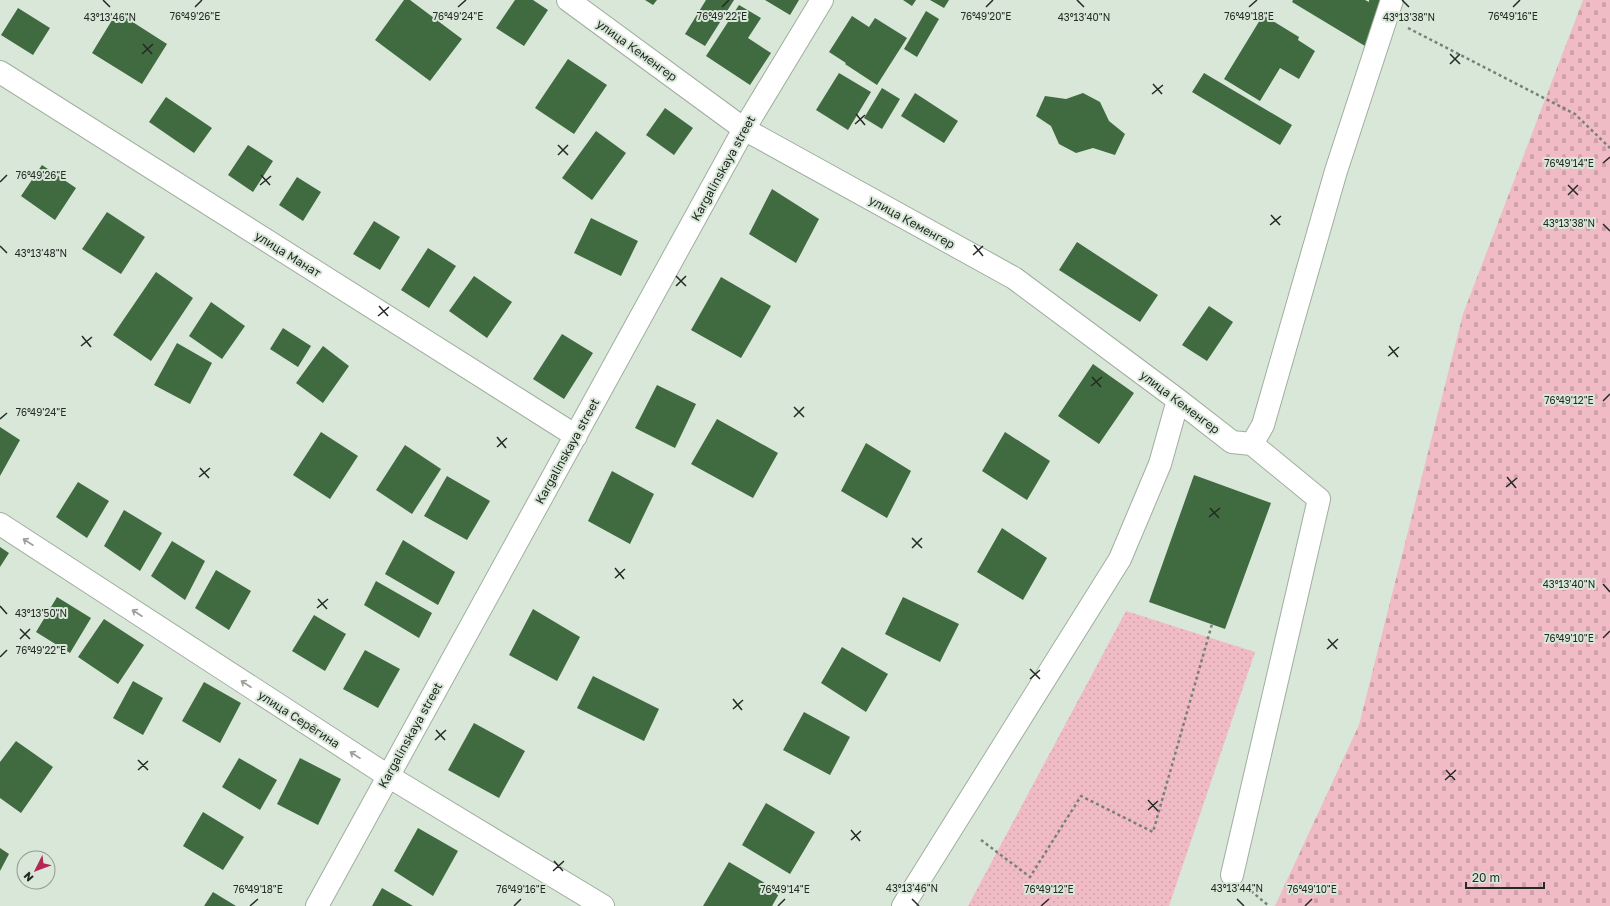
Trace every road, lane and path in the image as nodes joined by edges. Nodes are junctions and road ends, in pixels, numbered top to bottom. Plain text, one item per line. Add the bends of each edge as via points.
1 (568, 0) edge
2 (822, 0) edge
3 (1389, 8) edge
4 (0, 72) edge
5 (744, 129) junction
6 (1610, 148) edge
7 (1178, 400) junction
8 (576, 436) junction
9 (1252, 444) junction
10 (0, 524) edge
11 (1212, 624) dead end
12 (388, 776) junction
13 (981, 840) dead end
14 (1232, 875) dead end
15 (317, 906) edge
16 (603, 906) edge
17 (903, 906) edge

1 - 5 street, улица Кеменгер
2 - 5 street, Kargalinskaya street
3 - 6 path via 1575,114
3 - 9 street via 1336,172 1262,425
4 - 8 street, улица Манат
5 - 7 street, улица Кеменгер via 1014,278
5 - 8 street, Kargalinskaya street
7 - 9 street, улица Кеменгер via 1232,442
7 - 17 street via 1160,464 1120,559
8 - 12 street, Kargalinskaya street
9 - 14 street via 1319,499
12 -> 10 street, улица Серёгина
11 - 13 path via 1153,832 1081,796 1030,877
12 - 15 street, Kargalinskaya street
12 - 16 street, улица Серёгина

